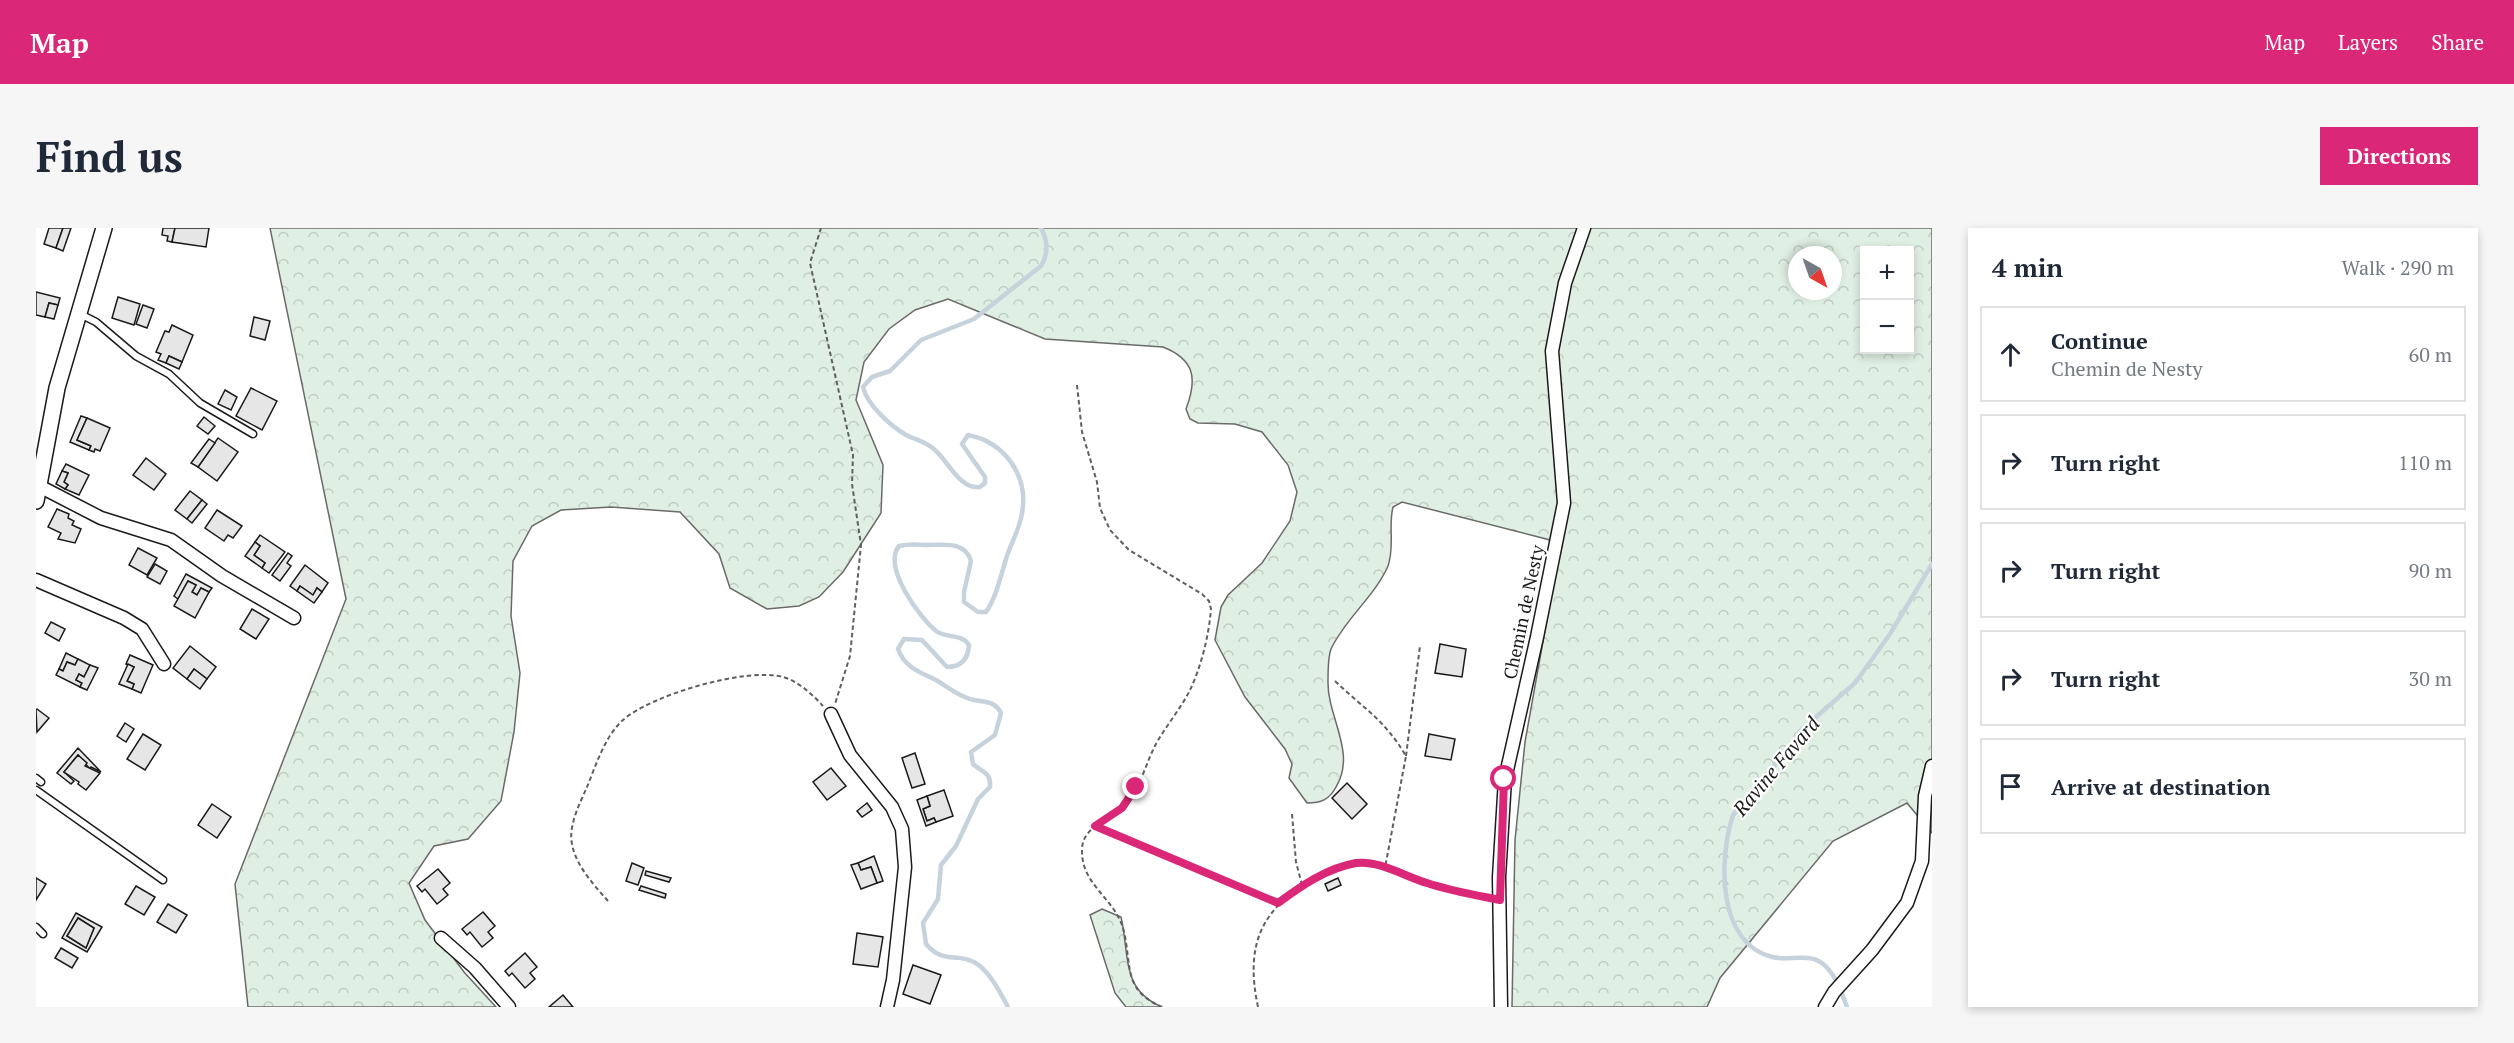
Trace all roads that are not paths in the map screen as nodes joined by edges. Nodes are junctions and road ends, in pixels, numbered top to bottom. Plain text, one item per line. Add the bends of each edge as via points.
1 (104, 228) edge
2 (1584, 228) edge
3 (80, 314) junction
4 (253, 434) dead end
5 (37, 493) edge
6 (36, 580) edge
7 (294, 618) dead end
8 (164, 664) dead end
9 (831, 714) road end
10 (1932, 766) edge
11 (36, 790) edge
12 (163, 880) dead end
13 (36, 927) edge
14 (43, 934) dead end
15 (441, 938) dead end
16 (509, 1007) edge
17 (886, 1007) edge
18 (1501, 1007) edge
19 (1826, 1007) edge

1 - 3 street
2 - 18 street, Chemin de Nesty via 1565,283 1552,351 1564,503 1504,779
3 - 4 lane via 96,322 136,356 169,374 200,403
3 - 5 street via 57,388
5 - 7 street via 171,540 222,576
6 - 8 street via 142,629
9 - 17 street via 850,755 892,807 902,829 905,867 893,980
10 - 19 street via 1924,796 1922,861 1907,903
11 - 12 lane
13 - 14 lane
15 - 16 street via 475,968

